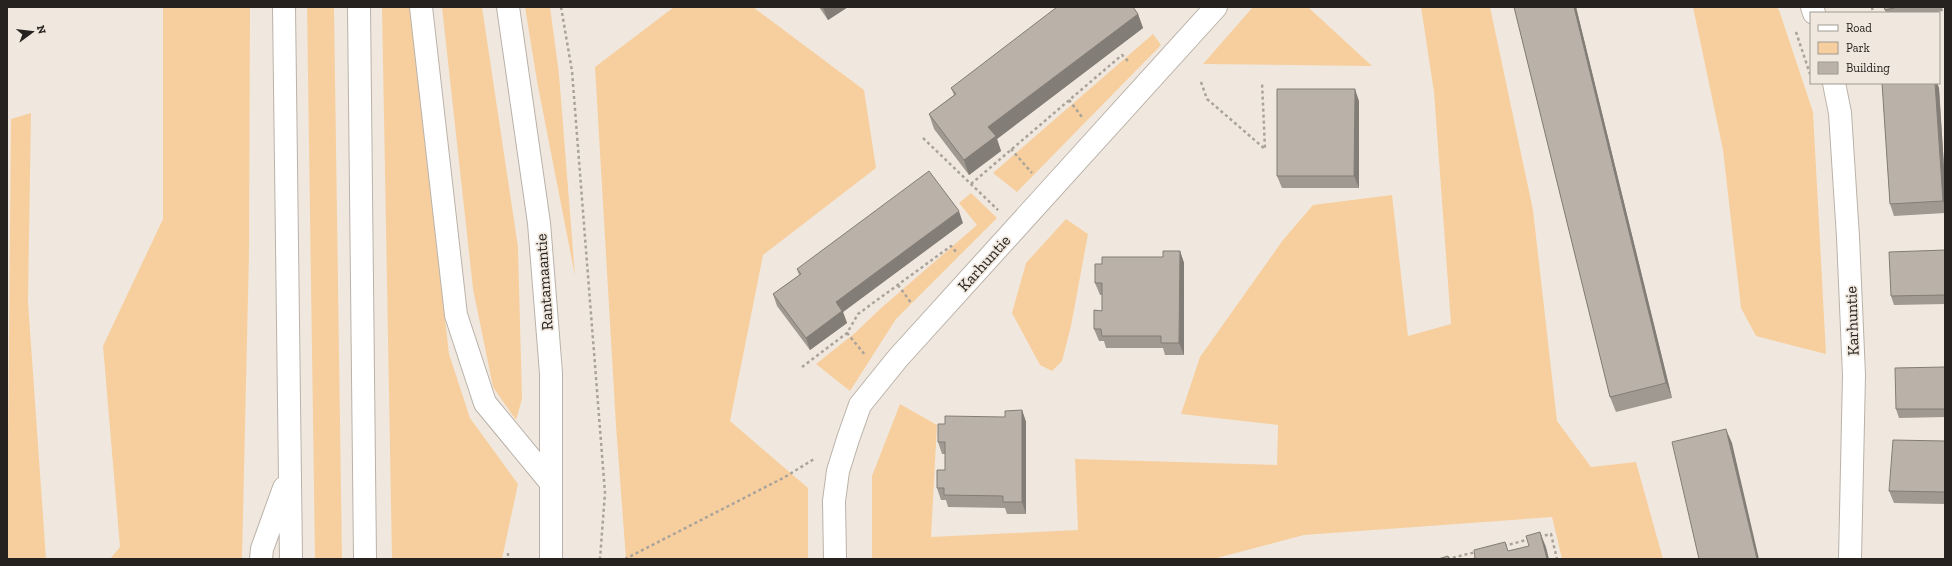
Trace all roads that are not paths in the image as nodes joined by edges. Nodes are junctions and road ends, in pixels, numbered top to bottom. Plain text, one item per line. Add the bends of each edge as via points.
1 (284, 7) edge
2 (359, 7) edge
3 (421, 7) edge
4 (508, 7) edge
5 (1216, 7) edge
6 (1834, 84) edge
7 (289, 475) junction
8 (551, 483) junction
9 (261, 559) edge
10 (291, 559) edge
11 (366, 559) edge
12 (551, 559) edge
13 (835, 559) edge
14 (1850, 559) edge

1 - 7 main road
2 - 11 main road
3 - 8 main road via 456,315 485,403
4 - 8 main road, Rantamaantie via 539,223 551,374
5 - 13 main road, Karhuntie via 898,358 860,405 838,471 834,501
6 - 14 main road, Karhuntie via 1840,113 1854,375
7 - 9 main road via 262,549
7 - 10 main road
8 - 12 main road, Rantamaantie

